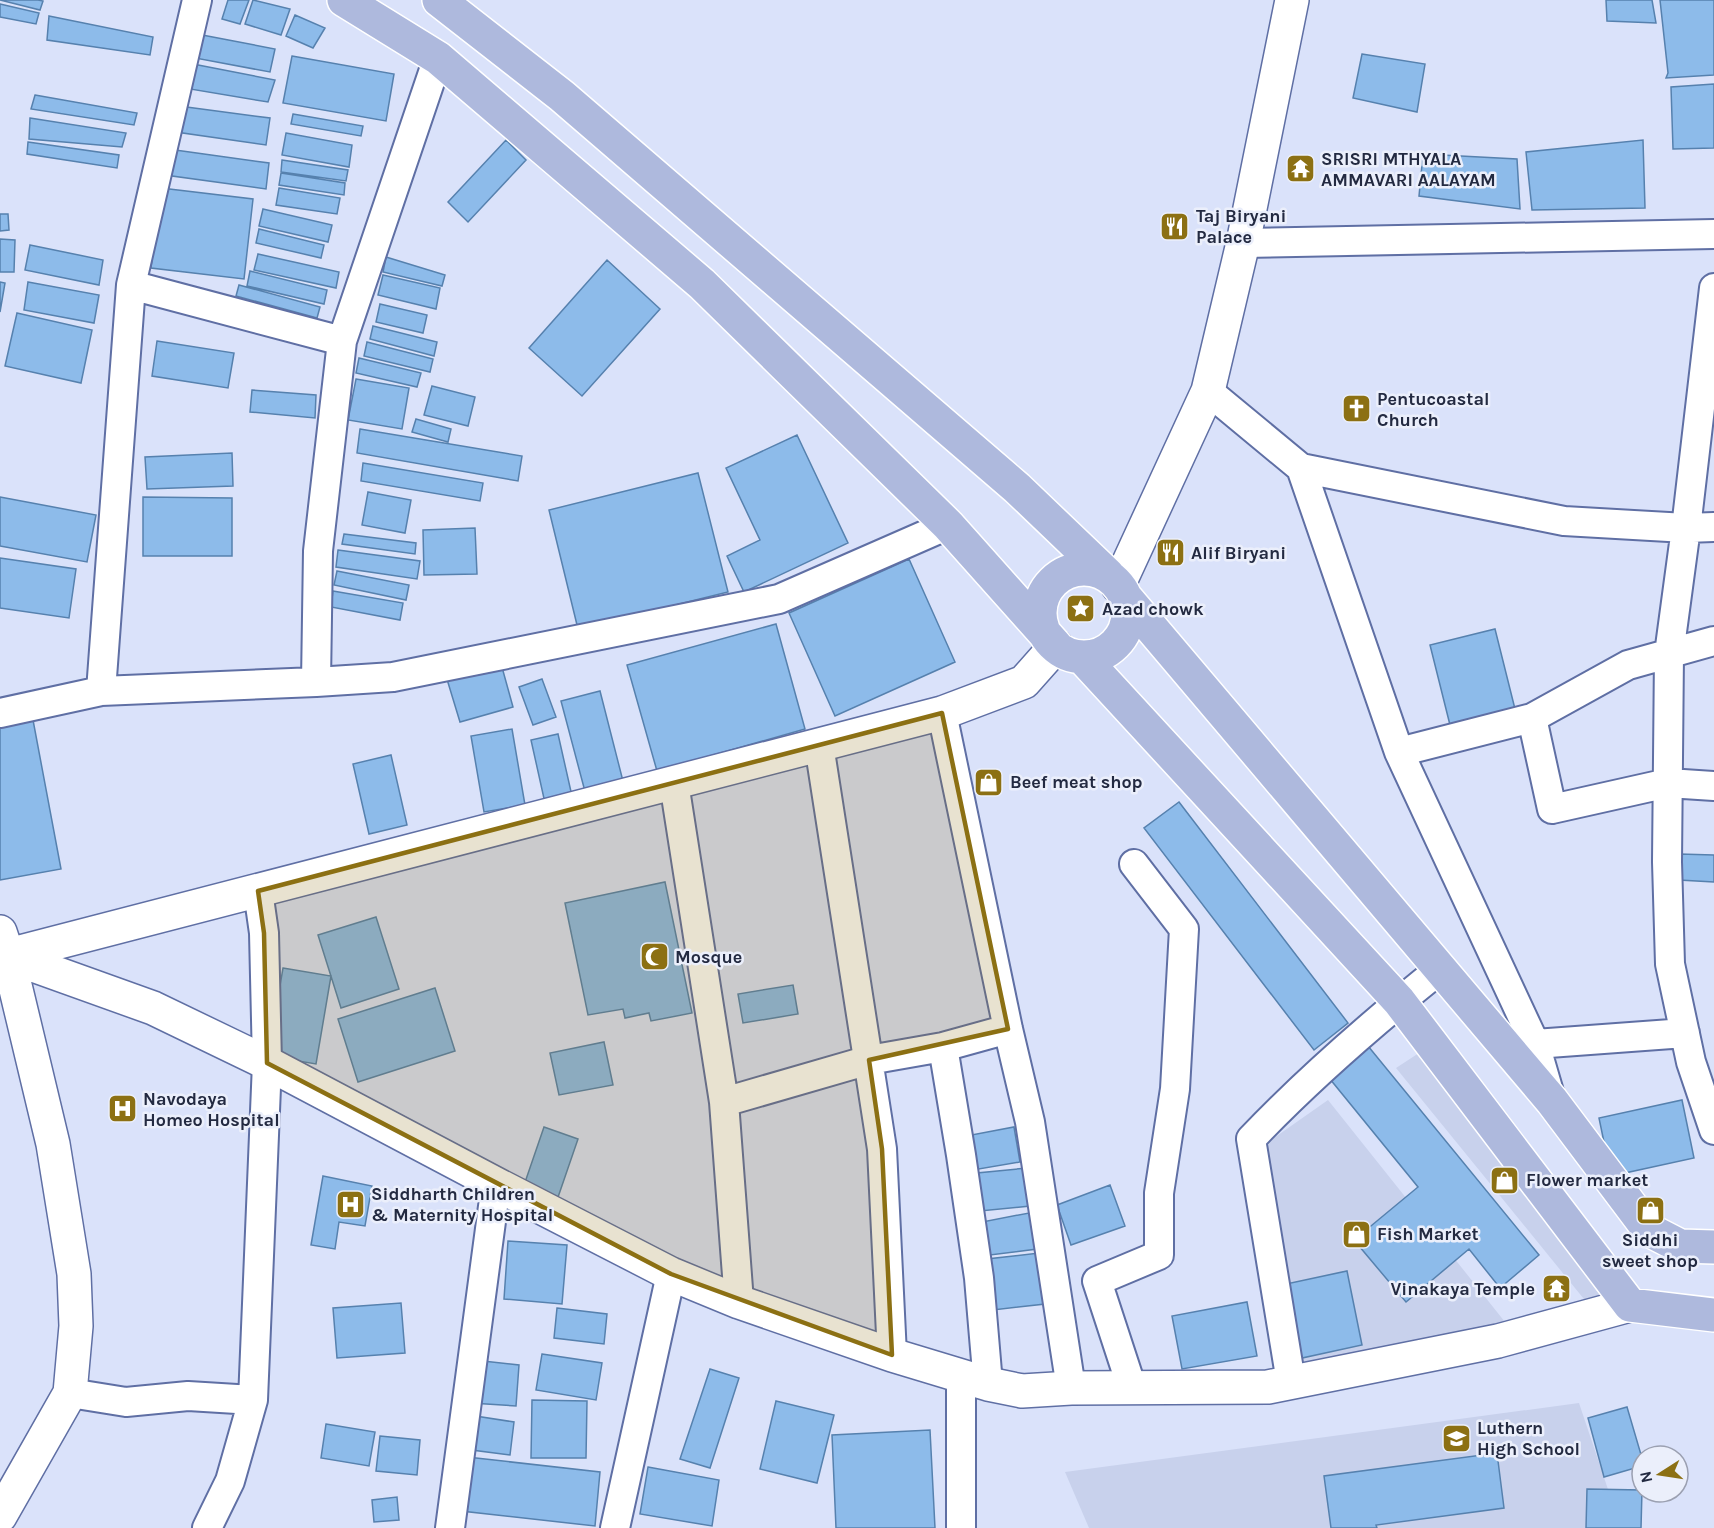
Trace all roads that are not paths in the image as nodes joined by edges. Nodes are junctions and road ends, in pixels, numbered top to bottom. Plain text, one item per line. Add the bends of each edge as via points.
1 (196, 0) edge
2 (344, 0) edge
3 (439, 0) edge
4 (1292, 0) edge
5 (438, 58) junction
6 (1714, 234) edge
7 (1243, 243) junction
8 (131, 285) junction
9 (1714, 288) edge
10 (342, 341) junction
11 (1208, 391) junction
12 (1301, 468) junction
13 (948, 525) junction
14 (1714, 527) edge
15 (1686, 528) junction
16 (1117, 586) junction
17 (1714, 641) edge
18 (1069, 652) junction
19 (1669, 654) junction
20 (316, 682) junction
21 (100, 690) junction
22 (0, 713) edge
23 (942, 713) junction
24 (1532, 718) junction
25 (819, 745) junction
26 (1399, 752) junction
27 (674, 783) junction
28 (1668, 783) junction
29 (1714, 786) edge
30 (1134, 864) dead end
31 (258, 891) junction
32 (3, 948) edge
33 (1440, 969) junction
34 (1399, 1001) junction
35 (1008, 1029) junction
36 (1684, 1033) junction
37 (1535, 1044) junction
38 (942, 1047) junction
39 (869, 1060) junction
40 (267, 1063) junction
41 (1552, 1101) junction
42 (724, 1102) junction
43 (1714, 1130) edge
44 (496, 1184) junction
45 (1714, 1247) edge
46 (671, 1274) junction
47 (739, 1302) junction
48 (1630, 1305) junction
49 (1704, 1314) edge
50 (892, 1355) junction
51 (974, 1380) junction
52 (1291, 1382) junction
53 (1071, 1388) junction
54 (1132, 1388) junction
55 (70, 1393) junction
56 (253, 1400) junction
57 (0, 1516) edge
58 (207, 1528) edge
59 (450, 1528) edge
60 (615, 1528) edge
61 (961, 1528) edge

1 - 8 street
2 - 5 main road
3 - 16 main road via 571,104 1017,488
4 - 7 street
5 - 10 street
5 - 13 main road via 702,284
6 - 7 street
7 - 11 street
8 - 10 street
8 - 21 street
9 - 15 street
10 - 20 street via 318,551
11 - 12 street
11 - 16 street
12 - 15 street via 1564,521
12 - 26 street
13 - 18 main road
13 - 20 street via 779,599 393,677
14 - 15 street
15 - 19 street
16 - 18 main road via 1128,612 1119,639 1096,655
16 - 18 main road via 1094,570 1066,572 1054,580 1045,593 1041,621 1046,635
16 - 33 main road
17 - 19 street
18 - 23 street via 1024,682
18 - 34 main road
19 - 24 street via 1628,665
19 - 28 street
20 - 21 street
21 - 22 street
23 - 25 street
23 - 35 street
24 - 26 street
24 - 28 street via 1552,809
25 - 27 street
25 - 39 street
26 - 37 street
27 - 31 street
27 - 42 street
28 - 29 street
28 - 36 street via 1670,964
30 - 54 street via 1184,929 1175,1089 1159,1192 1159,1255 1097,1281
31 - 32 street
31 - 40 street via 264,933
32 - 40 street via 153,1008
32 - 55 street via 53,1144 74,1274 76,1326
33 - 34 street
33 - 41 main road
34 - 48 main road
34 - 52 street via 1295,1093 1251,1139
35 - 38 street
35 - 53 street via 1030,1122
36 - 37 street
36 - 43 street
37 - 41 street
38 - 39 street
38 - 51 street via 979,1278
39 - 42 street
39 - 50 street via 882,1149
40 - 44 street
40 - 56 street
41 - 45 main road via 1649,1230 1680,1246
42 - 47 street
44 - 46 street
44 - 59 street
46 - 47 street
46 - 60 street
47 - 50 street
48 - 49 main road
48 - 52 street via 1498,1341
50 - 51 street
51 - 53 street via 1022,1391
51 - 61 street
52 - 54 street via 1268,1387
53 - 54 street
55 - 56 street via 126,1402 188,1396
55 - 57 street
56 - 58 street via 231,1481

